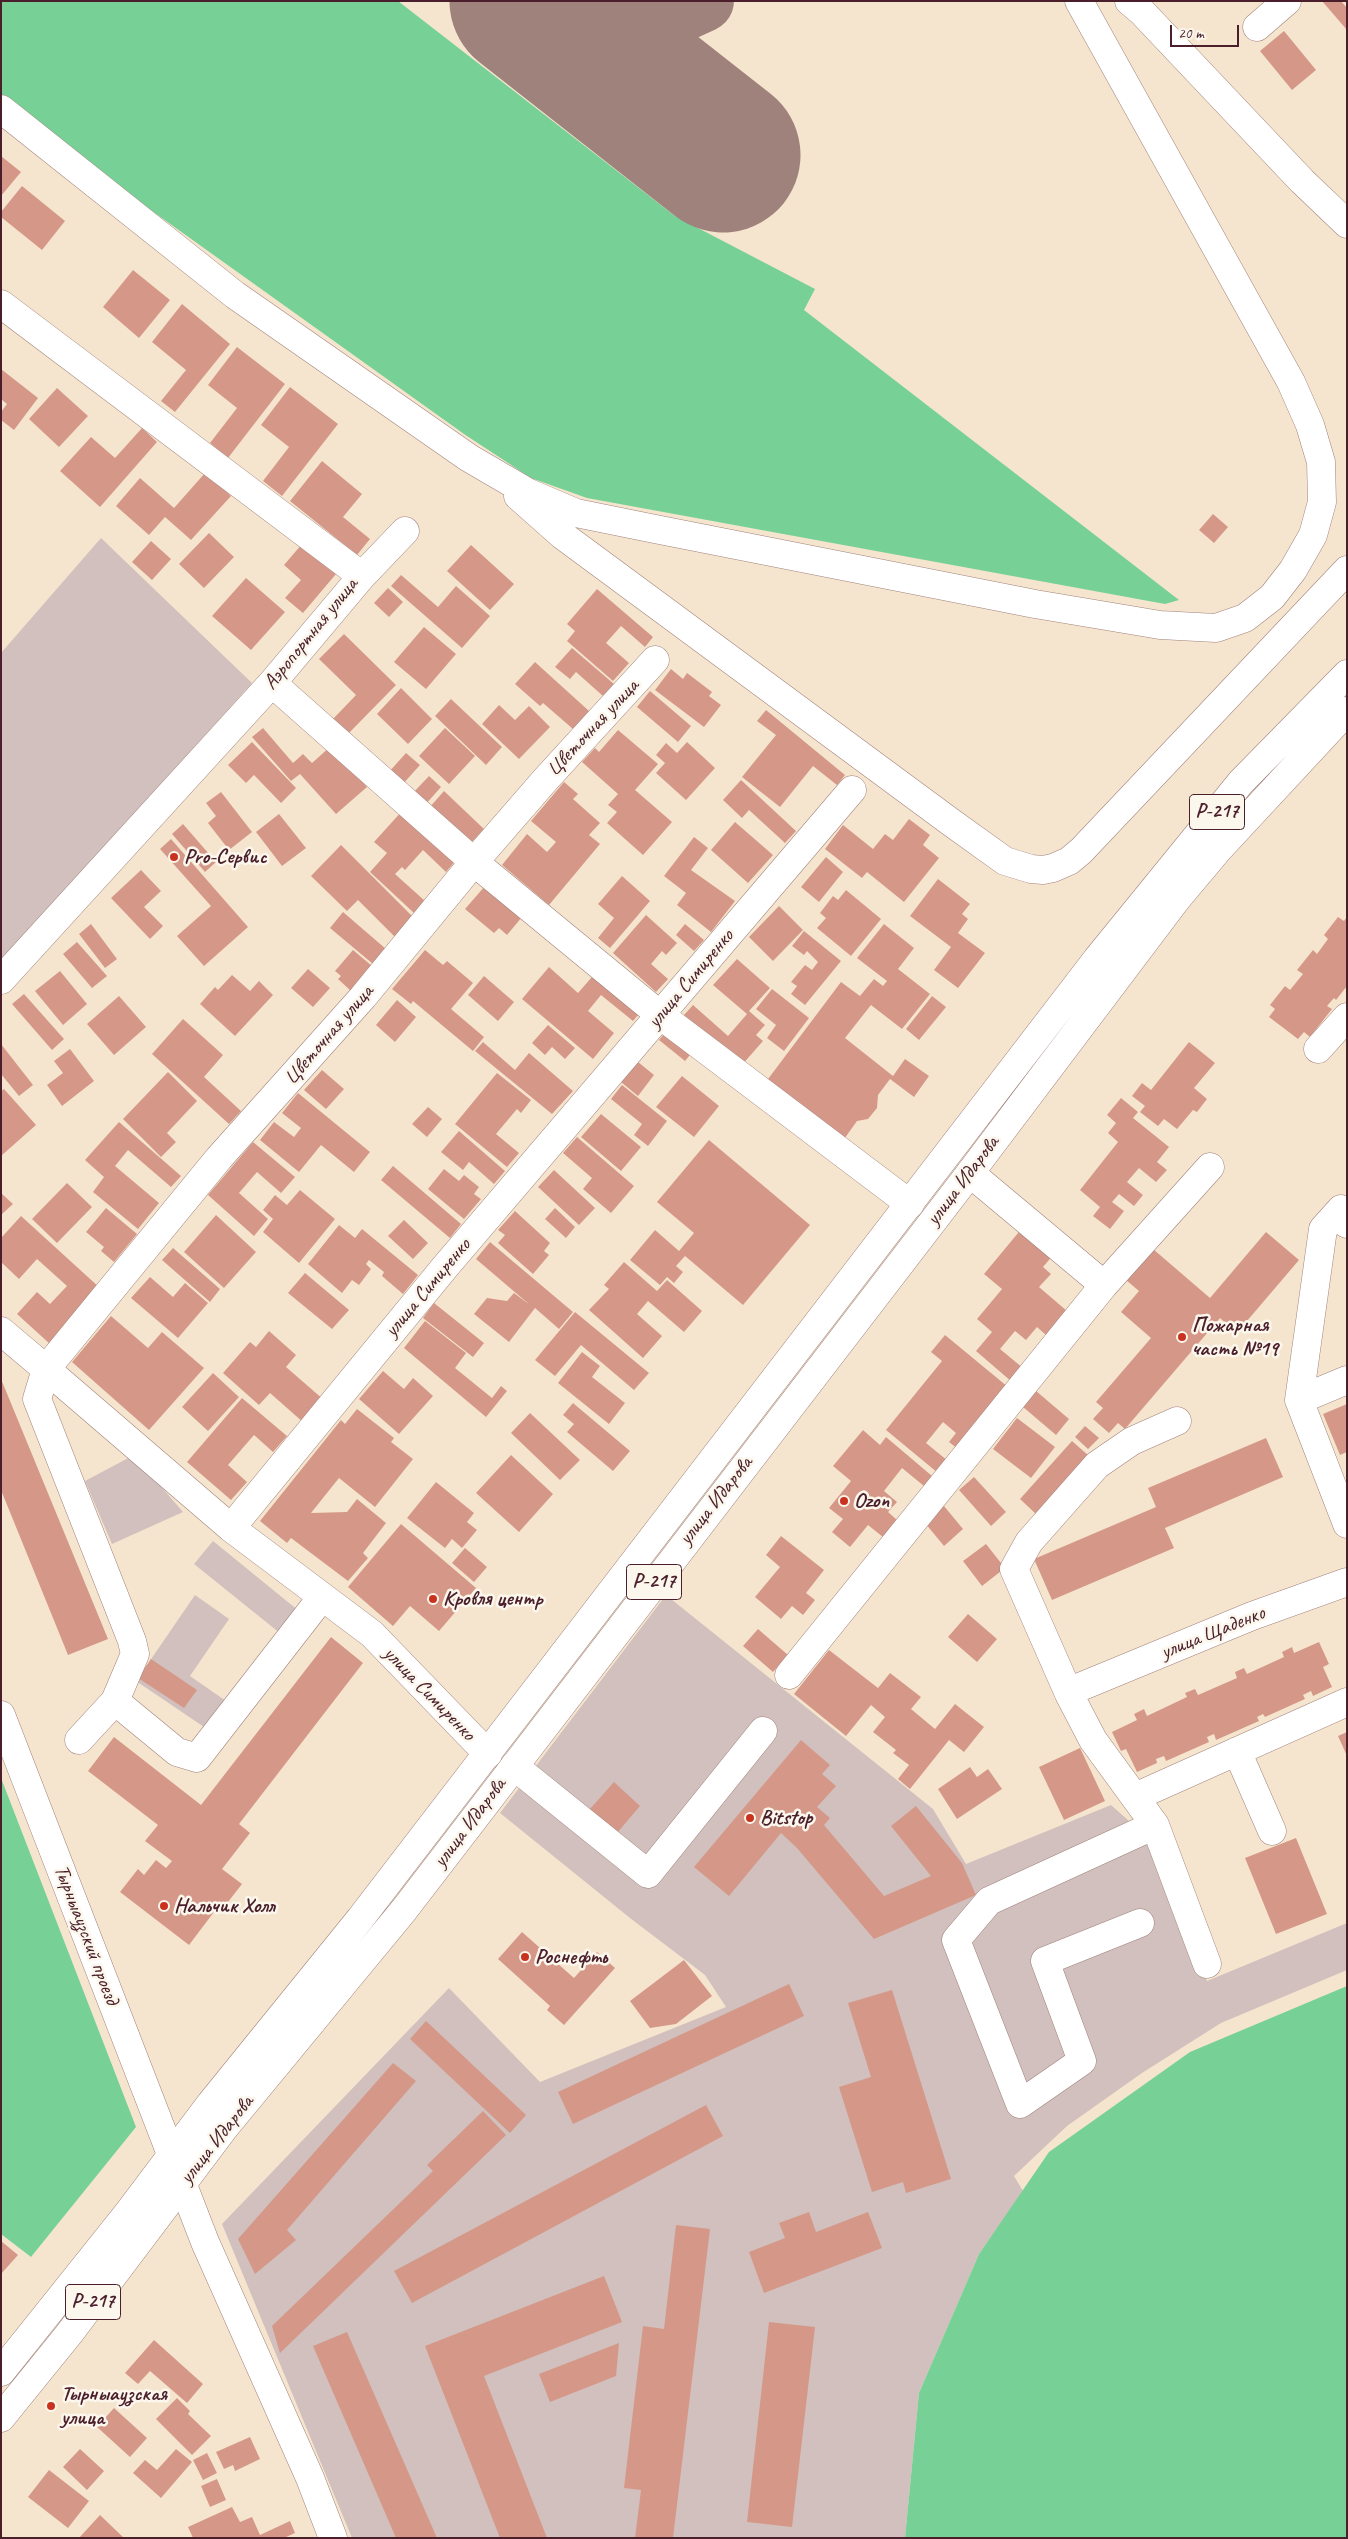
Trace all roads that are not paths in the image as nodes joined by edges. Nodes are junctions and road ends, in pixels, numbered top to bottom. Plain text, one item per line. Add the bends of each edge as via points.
1 (1079, 1) edge
2 (1129, 1) edge
3 (1287, 1) edge
4 (1257, 27) dead end
5 (1, 108) edge
6 (1347, 224) edge
7 (1, 304) edge
8 (505, 479) junction
9 (405, 531) dead end
10 (1347, 570) edge
11 (362, 576) junction
12 (655, 660) dead end
13 (1347, 674) edge
14 (272, 683) junction
15 (1347, 711) edge
16 (852, 790) dead end
17 (474, 862) junction
18 (1, 980) edge
19 (660, 1015) junction
20 (1347, 1017) edge
21 (1318, 1049) dead end
22 (1210, 1167) dead end
23 (970, 1173) junction
24 (910, 1204) junction
25 (1347, 1224) edge
26 (1104, 1285) junction
27 (1, 1331) edge
28 (46, 1369) junction
29 (1347, 1380) edge
30 (1299, 1400) junction
31 (1177, 1421) dead end
32 (1347, 1524) edge
33 (231, 1528) junction
34 (1344, 1592) edge
35 (322, 1597) junction
36 (789, 1675) dead end
37 (1075, 1691) junction
38 (115, 1701) junction
39 (1347, 1702) edge
40 (1, 1715) edge
41 (763, 1731) dead end
42 (79, 1740) dead end
43 (1237, 1751) junction
44 (488, 1754) junction
45 (514, 1766) junction
46 (1135, 1798) junction
47 (1155, 1825) junction
48 (1272, 1831) dead end
49 (1140, 1923) dead end
50 (1206, 1964) dead end
51 (171, 2155) junction
52 (183, 2184) junction
53 (1, 2372) edge
54 (1, 2418) edge
55 (333, 2538) edge

1 - 8 street via 1291,382 1310,425 1321,462 1322,502 1313,535 1293,570 1272,597 1244,618 1216,628 1160,625 1035,604 576,513
2 - 6 street
3 - 4 street
5 - 8 street via 235,295 469,458
7 - 11 street, Аэропортная улица
8 - 10 street via 513,492 562,535 1005,861 1031,869 1052,868 1069,861 1081,851
9 - 11 street
11 - 14 street, Аэропортная улица
12 - 17 street, Цветочная улица
13 - 24 street, улица Идарова / Р-217 via 1242,782 1161,880
14 - 17 street
14 - 18 street, Аэропортная улица
15 - 23 street, улица Идарова / Р-217 via 1176,900
16 - 19 street, улица Симиренко
17 - 19 street
17 - 28 street, Цветочная улица via 363,997 219,1158
19 - 24 street
19 - 33 street, улица Симиренко via 445,1267
20 - 21 street
22 - 26 street
23 - 26 street
23 - 45 street, улица Идарова / Р-217
24 - 44 street, улица Идарова / Р-217
25 - 30 street via 1341,1209 1323,1229
26 - 36 street
27 - 28 street
28 - 33 street
28 - 38 street via 36,1399 135,1654
29 - 30 street
30 - 32 street
31 - 37 street via 1132,1441 1097,1465 1029,1542 1014,1569
33 - 35 street, улица Симиренко
34 - 37 street, улица Щаденко via 1252,1616
35 - 38 street via 197,1758 177,1752
35 - 44 street, улица Симиренко via 372,1634
37 - 46 street via 1093,1740
38 - 42 street
39 - 43 street
40 - 51 street, Тырныаузский проезд
41 - 45 street via 648,1874
43 - 46 street
43 - 48 street
44 - 51 street, улица Идарова / Р-217
45 - 52 street, улица Идарова / Р-217 via 404,1910
46 - 47 street
47 - 49 street via 989,1901 956,1940 1020,2104 1082,2061 1045,1962
47 - 50 street
51 - 52 street, Тырныаузский проезд
51 - 53 street, улица Идарова / Р-217
52 - 54 street, улица Идарова / Р-217
52 - 55 street

